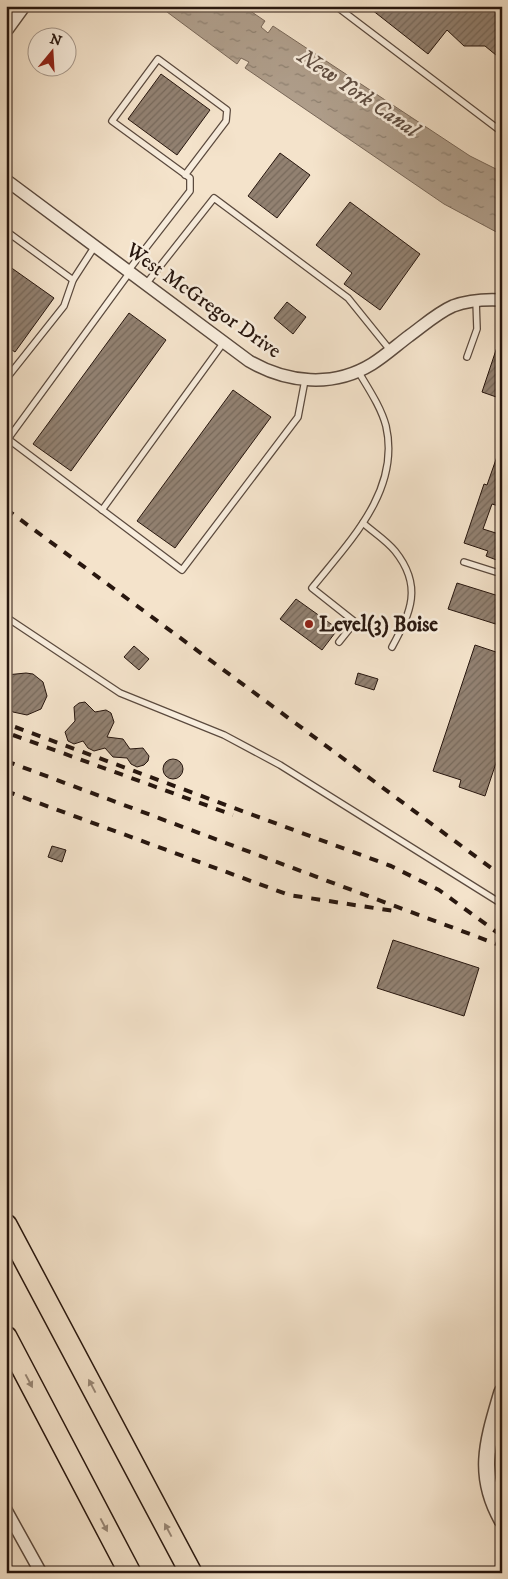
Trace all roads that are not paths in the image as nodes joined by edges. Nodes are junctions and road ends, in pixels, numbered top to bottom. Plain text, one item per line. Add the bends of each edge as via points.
1 (22, 6) edge
2 (336, 6) edge
3 (6, 28) edge
4 (502, 132) edge
5 (185, 175) junction
6 (6, 180) edge
7 (6, 231) edge
8 (95, 246) junction
9 (129, 271) junction
10 (74, 280) junction
11 (146, 284) junction
12 (476, 300) junction
13 (502, 300) edge
14 (224, 342) junction
15 (390, 350) junction
16 (467, 357) dead end
17 (358, 371) junction
18 (6, 379) edge
19 (305, 380) junction
20 (102, 510) junction
21 (363, 523) junction
22 (464, 562) dead end
23 (502, 574) edge
24 (6, 617) edge
25 (339, 642) dead end
26 (392, 647) dead end
27 (502, 904) edge
28 (6, 1225) edge
29 (6, 1338) edge
30 (502, 1392) edge
31 (6, 1510) edge
32 (502, 1520) edge
33 (41, 1573) edge
34 (130, 1573) edge
35 (190, 1573) edge

1 - 3 street
2 - 4 lane
5 - 5 lane via 112,120 158,59 227,110 226,120
5 - 9 lane via 190,178 190,191
6 - 8 street, West McGregor Drive
7 - 10 lane
8 - 9 street, West McGregor Drive
8 - 10 lane
9 - 11 street, West McGregor Drive
9 - 20 lane via 8,439
10 - 18 lane via 64,306
11 - 14 street, West McGregor Drive
11 - 15 lane via 214,198 348,298
12 - 13 street, West McGregor Drive
12 - 15 street, West McGregor Drive via 436,315
12 - 16 lane via 477,329
14 - 19 street, West McGregor Drive via 262,368
14 - 20 lane
15 - 17 street, West McGregor Drive
17 - 19 street, West McGregor Drive via 330,379
17 - 21 lane via 378,406 386,426 388,443 382,490
19 - 20 lane via 298,417 182,570
21 - 25 lane via 312,588 355,622
21 - 26 lane via 394,551 408,573 413,600
22 - 23 lane
24 - 27 lane via 120,693 224,735 280,766
35 -> 28 highway
29 -> 34 highway
30 - 32 street via 486,1450 486,1477 492,1502
31 - 33 street

